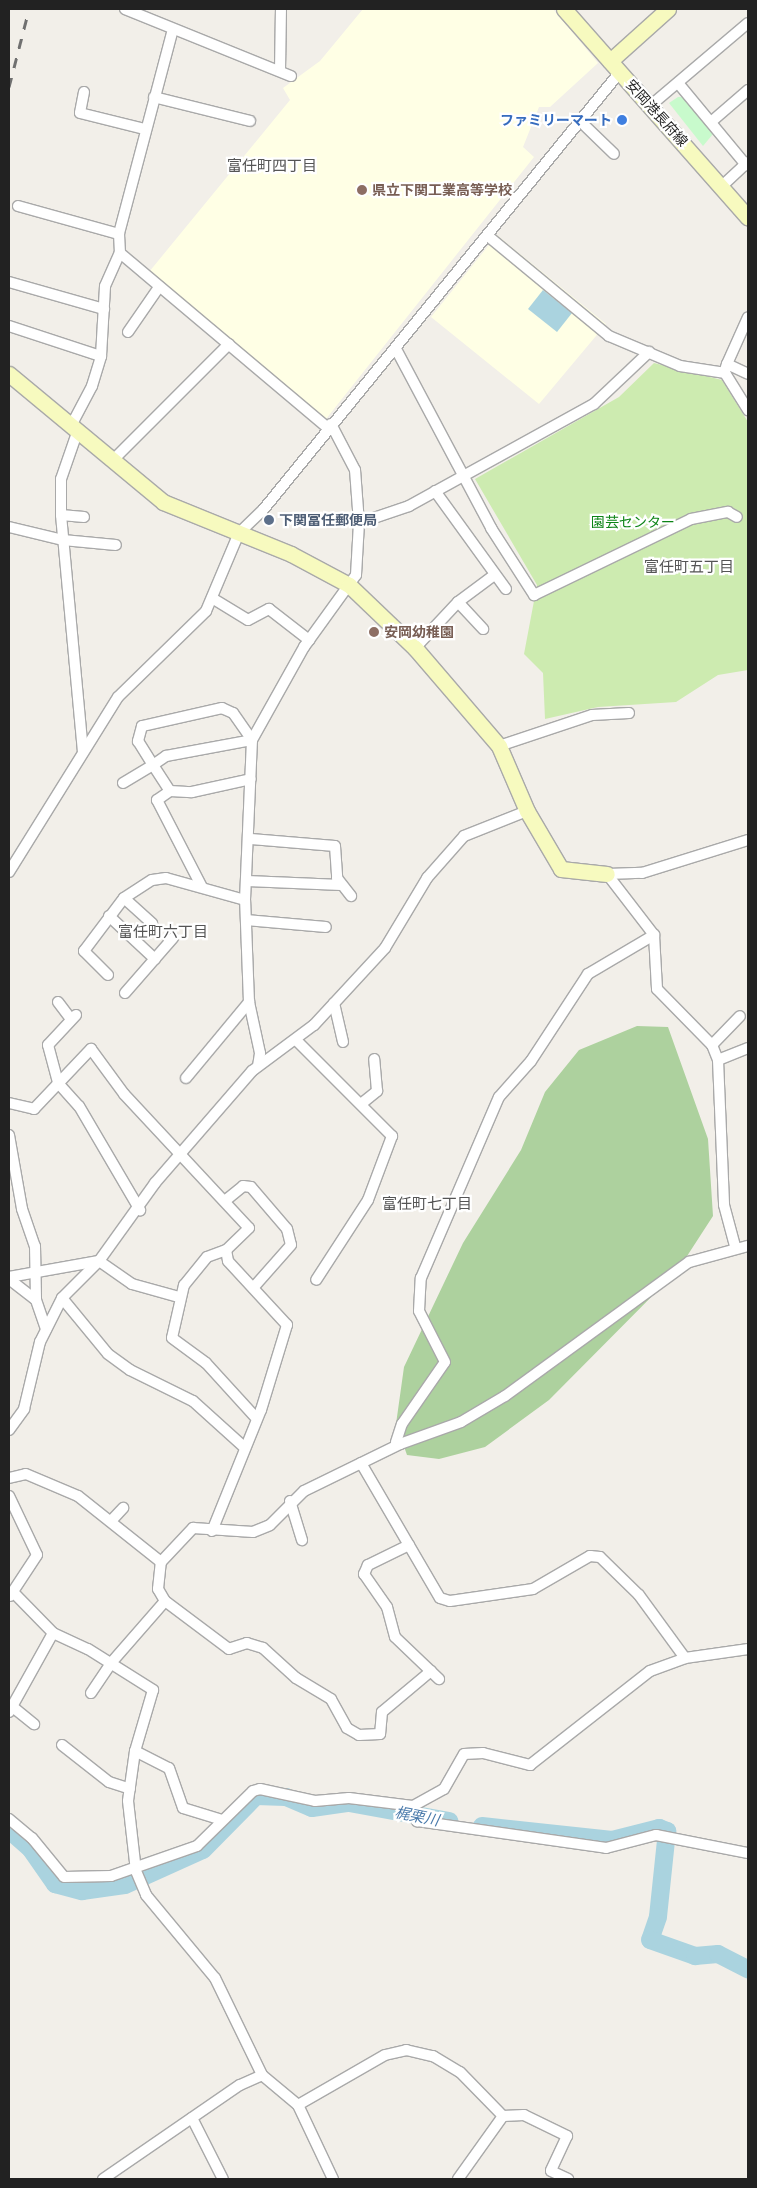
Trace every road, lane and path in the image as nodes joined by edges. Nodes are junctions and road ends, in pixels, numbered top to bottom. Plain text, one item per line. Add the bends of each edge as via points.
1 (125, 9) edge
2 (281, 9) edge
3 (564, 9) edge
4 (668, 9) edge
5 (748, 23) edge
6 (173, 29) junction
7 (615, 67) junction
8 (280, 71) junction
9 (291, 76) dead end
10 (678, 83) junction
11 (748, 90) edge
12 (84, 92) dead end
13 (154, 97) junction
14 (650, 106) junction
15 (250, 121) dead end
16 (580, 121) junction
17 (711, 122) junction
18 (144, 128) junction
19 (614, 154) dead end
20 (747, 164) edge
21 (722, 186) junction
22 (18, 206) dead end
23 (748, 218) edge
24 (119, 234) junction
25 (488, 236) junction
26 (120, 253) junction
27 (9, 282) edge
28 (159, 287) junction
29 (104, 308) junction
30 (748, 317) edge
31 (9, 326) edge
32 (128, 332) dead end
33 (229, 344) junction
34 (396, 349) junction
35 (649, 352) junction
36 (101, 356) junction
37 (726, 369) junction
38 (9, 374) edge
39 (748, 374) edge
40 (748, 410) edge
41 (330, 426) junction
42 (75, 427) junction
43 (115, 458) junction
44 (466, 476) junction
45 (435, 491) junction
46 (62, 514) junction
47 (84, 517) dead end
48 (737, 517) dead end
49 (359, 523) junction
50 (9, 527) edge
51 (238, 533) junction
52 (63, 540) junction
53 (116, 545) dead end
54 (493, 576) junction
55 (349, 585) junction
56 (506, 590) dead end
57 (212, 598) junction
58 (458, 602) junction
59 (483, 629) dead end
60 (309, 640) junction
61 (415, 648) junction
62 (629, 713) dead end
63 (252, 740) junction
64 (499, 746) junction
65 (83, 752) junction
66 (153, 765) junction
67 (251, 779) junction
68 (123, 783) dead end
69 (170, 791) junction
70 (527, 811) junction
71 (251, 839) junction
72 (748, 840) edge
73 (9, 872) edge
74 (607, 874) junction
75 (247, 882) junction
76 (341, 885) junction
77 (202, 887) junction
78 (351, 896) dead end
79 (124, 898) junction
80 (245, 900) junction
81 (109, 916) junction
82 (246, 920) junction
83 (152, 923) dead end
84 (326, 927) dead end
85 (654, 935) junction
86 (173, 938) dead end
87 (155, 959) junction
88 (108, 975) dead end
89 (125, 993) dead end
90 (58, 1002) dead end
91 (249, 1002) junction
92 (334, 1002) junction
93 (740, 1016) dead end
94 (296, 1040) junction
95 (343, 1042) dead end
96 (712, 1045) junction
97 (748, 1048) edge
98 (374, 1059) dead end
99 (718, 1060) junction
100 (258, 1066) junction
101 (186, 1078) dead end
102 (58, 1083) junction
103 (9, 1103) edge
104 (361, 1104) junction
105 (9, 1135) edge
106 (180, 1154) junction
107 (226, 1200) junction
108 (140, 1210) junction
109 (734, 1246) junction
110 (748, 1246) edge
111 (226, 1250) junction
112 (99, 1261) junction
113 (33, 1273) junction
114 (9, 1278) edge
115 (316, 1280) dead end
116 (253, 1288) junction
117 (179, 1297) junction
118 (62, 1298) junction
119 (36, 1300) junction
120 (46, 1329) junction
121 (256, 1418) junction
122 (9, 1430) edge
123 (400, 1444) junction
124 (244, 1447) junction
125 (361, 1463) junction
126 (9, 1479) edge
127 (9, 1496) edge
128 (290, 1501) junction
129 (123, 1508) dead end
130 (111, 1521) junction
131 (212, 1531) junction
132 (302, 1540) dead end
133 (409, 1545) junction
134 (161, 1562) junction
135 (11, 1595) edge
136 (165, 1601) junction
137 (53, 1633) junction
138 (748, 1649) edge
139 (685, 1658) junction
140 (111, 1663) junction
141 (431, 1671) junction
142 (440, 1679) dead end
143 (91, 1693) dead end
144 (11, 1710) edge
145 (34, 1724) dead end
146 (62, 1745) dead end
147 (135, 1751) junction
148 (130, 1789) junction
149 (413, 1806) junction
150 (9, 1819) edge
151 (222, 1820) junction
152 (748, 1853) edge
153 (136, 1869) junction
154 (262, 2075) junction
155 (298, 2105) junction
156 (502, 2116) junction
157 (192, 2118) junction
158 (330, 2178) edge
159 (103, 2179) edge
160 (223, 2179) edge
161 (458, 2179) edge
162 (568, 2179) edge

1 - 6 street
2 - 8 street
3 - 7 street, 安岡港長府線
4 - 7 street
5 - 10 street
6 - 8 street
6 - 13 street
7 - 14 street, 安岡港長府線
7 - 16 street
8 - 9 street
10 - 14 street
10 - 17 street
11 - 17 street
12 - 18 street via 80,113
13 - 15 street
13 - 18 street
14 - 21 street, 安岡港長府線
16 - 19 street
16 - 25 street
17 - 20 street
18 - 24 street
20 - 21 street
21 - 23 street, 安岡港長府線
22 - 24 street via 50,211
24 - 26 street
25 - 34 street
25 - 35 street via 609,336
26 - 28 street
26 - 29 street via 105,286
27 - 29 street
28 - 32 street
28 - 33 street
29 - 36 street
30 - 37 street
31 - 36 street
33 - 41 street
33 - 43 street
34 - 41 street
34 - 44 street
35 - 37 street via 680,366
35 - 44 street via 594,404
36 - 42 street
37 - 39 street
37 - 40 street
38 - 42 street
41 - 49 street via 355,470
41 - 51 street via 263,510
42 - 43 street
42 - 46 street via 61,479
43 - 51 street via 137,484 163,502
44 - 45 street
44 - 48 street via 491,528 534,595 691,519 728,512
45 - 49 street via 409,506
45 - 54 street
46 - 47 street
46 - 52 street
49 - 55 street via 356,575
50 - 52 street
51 - 55 street
51 - 57 street
52 - 53 street
52 - 65 street
54 - 56 street
54 - 58 street
55 - 60 street
55 - 61 street
57 - 60 street via 248,620 269,609
57 - 65 street via 206,611 118,697
58 - 59 street
58 - 61 street
60 - 63 street
61 - 64 street
62 - 64 street via 592,715
63 - 66 street via 166,756
63 - 66 street via 233,713 205,709 142,726 138,741
63 - 67 street
64 - 70 street
65 - 73 street
66 - 68 street
66 - 69 street
67 - 69 street via 192,792
67 - 71 street
69 - 77 street via 157,800
70 - 74 street via 561,869
70 - 92 street via 464,836 426,878 385,948
71 - 75 street
71 - 76 street via 335,846
72 - 74 street via 642,873
74 - 85 street
75 - 76 street
75 - 80 street
76 - 78 street
77 - 79 street via 166,878 152,880
77 - 80 street
79 - 81 street
79 - 83 street
80 - 82 street
81 - 87 street
81 - 88 street via 84,951
82 - 84 street
82 - 91 street
85 - 96 street via 657,990
85 - 123 street via 588,974 531,1061 499,1097 426,1260 417,1304 445,1362 402,1424 396,1442
86 - 87 street
87 - 89 street
90 - 102 street via 74,1017 48,1045
91 - 100 street via 260,1053
91 - 101 street
92 - 94 street
92 - 95 street
93 - 96 street
94 - 100 street
94 - 104 street
96 - 99 street
97 - 99 street
98 - 104 street via 377,1091
99 - 109 street via 724,1205
100 - 106 street
102 - 103 street via 34,1109
102 - 106 street via 91,1049 124,1094
102 - 108 street via 79,1106
104 - 115 street via 392,1136 391,1145 368,1200
105 - 113 street via 22,1210 35,1246
106 - 107 street
106 - 108 street
107 - 111 street via 249,1228
107 - 116 street via 243,1186 251,1187 287,1229 291,1245
108 - 112 street
109 - 110 street
109 - 123 street via 689,1262 505,1396 461,1422
111 - 116 street via 228,1261
111 - 117 street via 207,1257
112 - 113 street
112 - 117 street via 132,1284
112 - 118 street
113 - 114 street
113 - 119 street
114 - 119 street
116 - 121 street via 287,1325
117 - 121 street via 182,1304 172,1338 206,1362
118 - 120 street
118 - 124 street via 108,1354 130,1370 193,1401
119 - 120 street
120 - 122 street via 24,1409
121 - 124 street
123 - 125 street
124 - 131 street
125 - 128 street
125 - 133 street
126 - 130 street via 26,1474 57,1486
127 - 135 street via 37,1555
128 - 131 street via 262,1529 240,1534
128 - 132 street
129 - 130 street
130 - 134 street
131 - 134 street via 193,1528
133 - 139 street via 440,1598 450,1601 534,1589 590,1556 600,1557 639,1595
133 - 141 street via 368,1565 364,1574 387,1607 395,1638
134 - 136 street via 158,1589
135 - 137 street
136 - 140 street
136 - 141 street via 229,1649 246,1643 263,1648 296,1678 331,1700 347,1728 359,1735 380,1734 382,1712
137 - 140 street
137 - 144 street
138 - 139 street
139 - 149 street via 650,1671 530,1765 483,1753 464,1754 444,1789
140 - 143 street
140 - 147 street via 154,1690
141 - 142 street
144 - 145 street
146 - 148 street via 109,1782
147 - 148 street
147 - 151 street via 169,1768 183,1808
148 - 153 street via 127,1816
149 - 151 street via 349,1798 315,1801 260,1789
149 - 152 street via 417,1820 606,1848 656,1835
150 - 153 street via 32,1838 64,1877 111,1876
151 - 153 street via 197,1846
153 - 154 street via 142,1886 215,1978
154 - 155 street
154 - 157 street
155 - 156 street via 385,2055 406,2050 432,2056 460,2072
155 - 158 street
156 - 161 street
156 - 162 street via 524,2115 567,2136 551,2171
157 - 159 street
157 - 160 street

